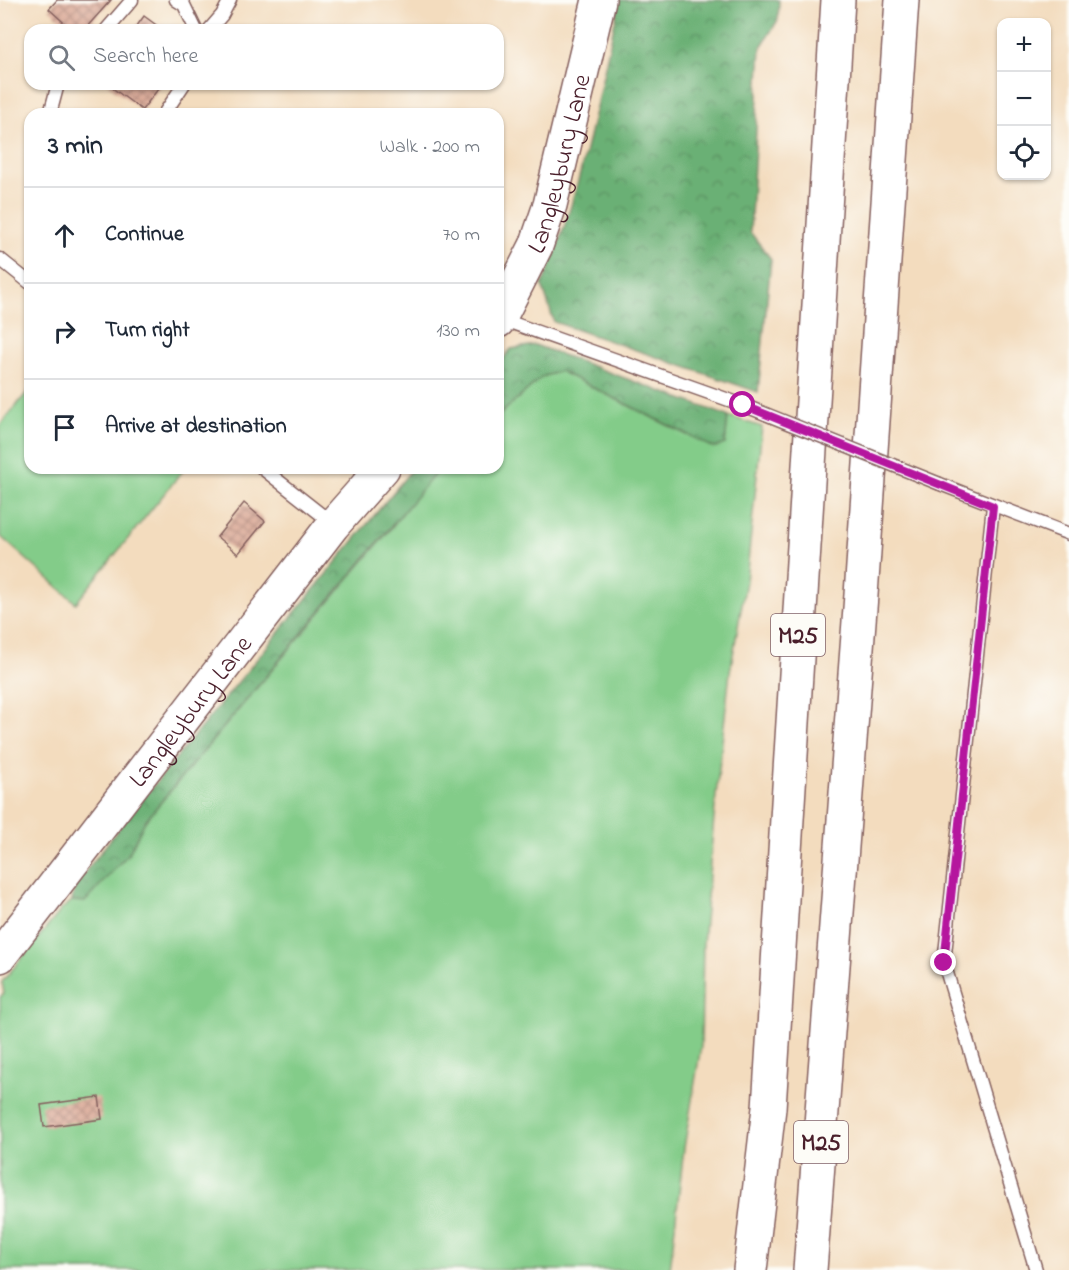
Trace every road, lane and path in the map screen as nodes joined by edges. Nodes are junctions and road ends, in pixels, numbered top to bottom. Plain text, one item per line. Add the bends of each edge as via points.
1 (132, 0) edge
2 (230, 0) edge
3 (599, 0) edge
4 (838, 0) edge
5 (902, 0) edge
6 (182, 2) edge
7 (111, 24) edge
8 (193, 24) edge
9 (214, 24) edge
10 (56, 90) edge
11 (180, 90) edge
12 (52, 108) edge
13 (168, 108) edge
14 (0, 259) edge
15 (24, 278) edge
16 (504, 309) edge
17 (504, 321) edge
18 (269, 474) edge
19 (378, 474) edge
20 (993, 506) junction
21 (333, 525) junction
22 (1069, 534) edge
23 (0, 956) edge
24 (750, 1270) edge
25 (810, 1270) edge
26 (1036, 1270) edge

1 - 7 lane
2 - 9 lane
3 - 16 main road, Langleybury Lane via 550,205 536,246
4 - 24 main road, M25 via 769,1108
5 - 25 main road, M25
6 - 8 lane
10 - 12 lane
11 - 13 lane
14 - 15 lane
17 - 20 lane, bridge via 743,405
18 - 21 lane
19 - 21 main road, Langleybury Lane
20 - 22 lane
20 - 26 lane via 944,963
21 - 23 main road, Langleybury Lane

